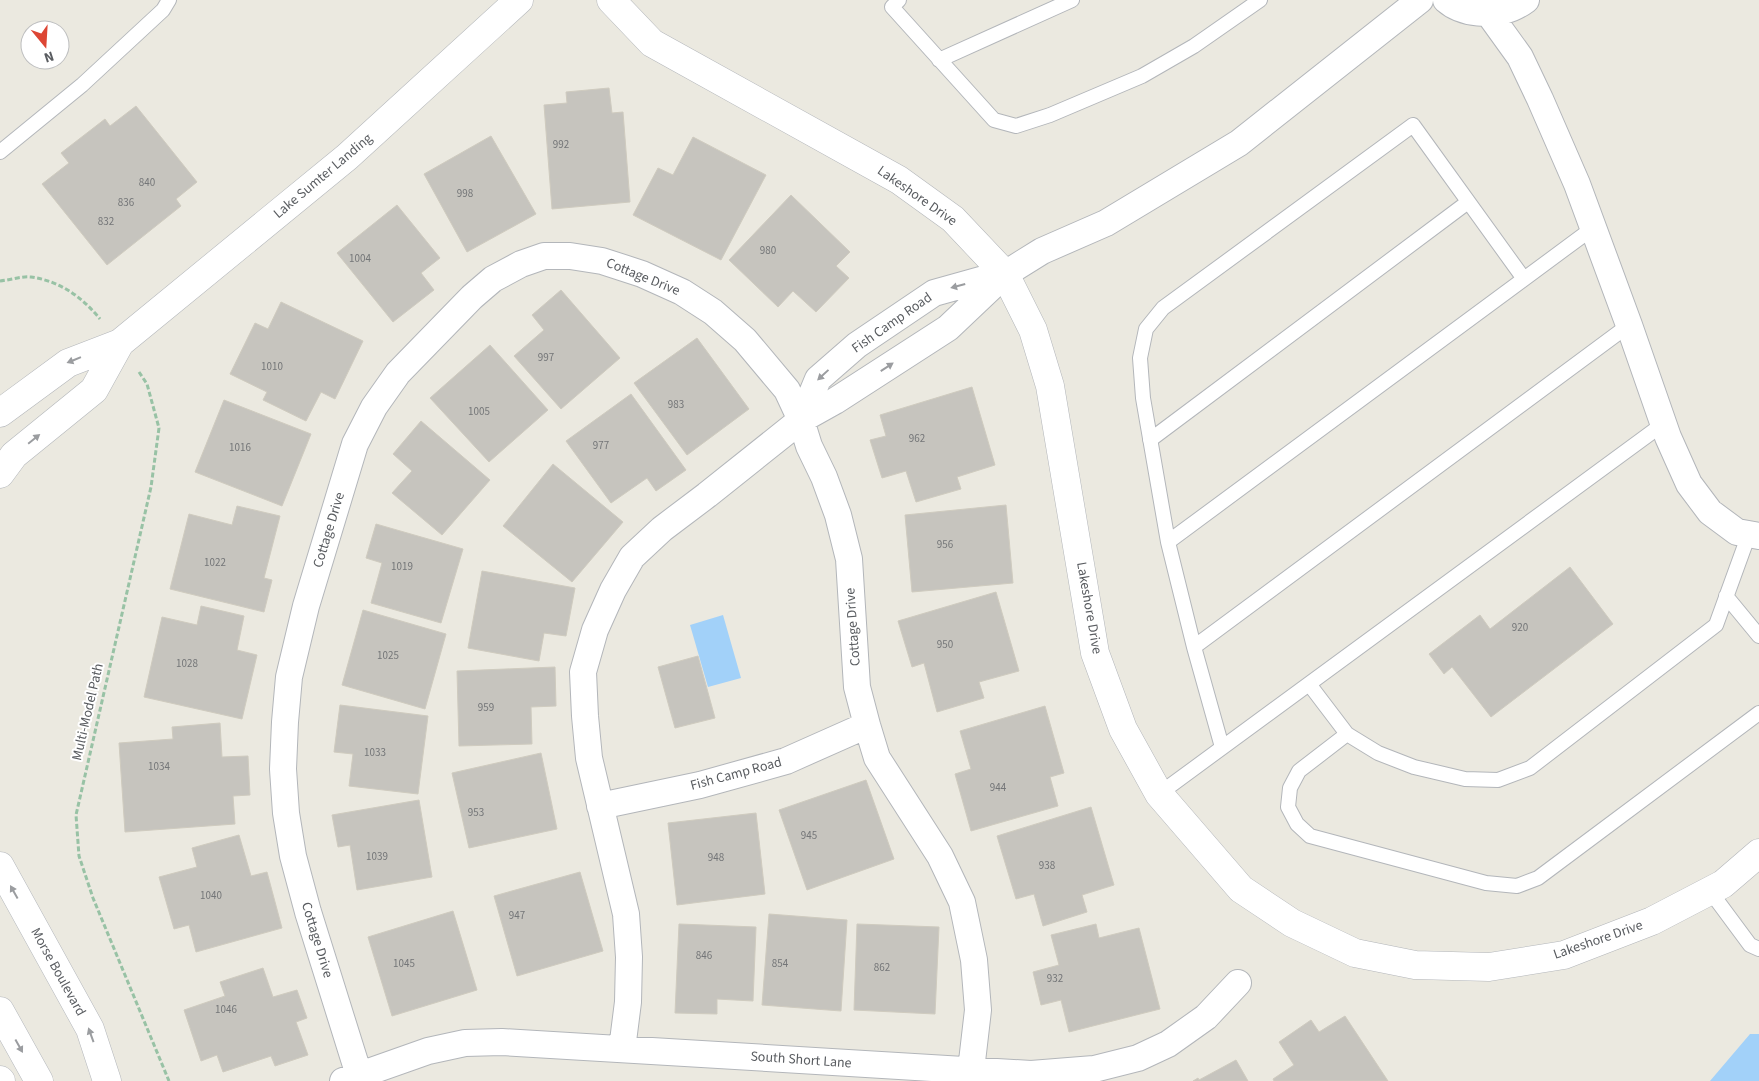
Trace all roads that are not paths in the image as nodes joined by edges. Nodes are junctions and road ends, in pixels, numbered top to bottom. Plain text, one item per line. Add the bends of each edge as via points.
1 (169, 0) edge
2 (519, 0) edge
3 (612, 0) edge
4 (899, 0) edge
5 (1072, 0) edge
6 (1260, 0) edge
7 (1420, 0) edge
8 (1446, 0) edge
9 (1526, 0) edge
10 (1489, 14) junction
11 (939, 60) junction
12 (0, 152) edge
13 (1468, 202) junction
14 (1593, 228) junction
15 (1005, 274) junction
16 (1524, 279) junction
17 (1629, 325) junction
18 (120, 343) junction
19 (0, 413) edge
20 (801, 420) junction
21 (1663, 424) junction
22 (1150, 440) junction
23 (0, 474) edge
24 (1754, 535) edge
25 (1168, 542) junction
26 (1726, 596) junction
27 (1759, 636) edge
28 (1194, 648) junction
29 (1309, 684) junction
30 (1759, 713) edge
31 (866, 725) junction
32 (1347, 734) junction
33 (1222, 747) junction
34 (1159, 794) junction
35 (600, 806) junction
36 (1759, 853) edge
37 (0, 866) edge
38 (1710, 891) junction
39 (1759, 949) edge
40 (1238, 983) dead end
41 (0, 1011) edge
42 (622, 1049) junction
43 (971, 1070) junction
44 (351, 1078) edge
45 (39, 1081) edge
46 (107, 1081) edge

1 - 12 lane via 163,10 82,85
2 - 18 street, Lake Sumter Landing via 347,157
3 - 15 street, Lakeshore Drive via 652,43 899,180 953,219
4 - 11 lane via 892,7
5 - 11 lane
6 - 11 lane via 1194,46 1142,76 1016,126 994,120
7 - 15 street via 1239,143 1106,223 1042,251
8 - 10 street via 1469,11
9 - 10 street via 1512,8
10 - 14 street via 1520,57 1577,184
13 - 16 lane
13 - 22 lane
13 - 22 lane via 1413,126 1163,308 1146,329 1140,358
14 - 16 lane
14 - 17 street
20 -> 15 street, Fish Camp Road via 948,328
15 -> 20 street, Fish Camp Road via 934,293 857,345 818,379
15 - 34 street, Lakeshore Drive via 1033,330 1050,386 1095,652 1123,729
16 - 25 lane
17 - 21 street
17 - 28 lane
18 -> 19 street, Lake Sumter Landing via 68,362
23 -> 18 street, Lake Sumter Landing via 14,455 94,390
20 - 31 street, Cottage Drive via 838,516 849,559 858,686
20 - 35 street, Fish Camp Road via 662,529 632,557 612,590 595,630 583,672 589,758
20 - 44 street, Cottage Drive via 777,377 745,340 713,312 682,292 642,274 602,261 570,256 544,256 493,279 398,373 374,407 355,444 306,606 289,677 283,769 293,856
21 - 24 street via 1689,484 1710,512 1737,532
21 - 29 lane
22 - 25 lane
24 - 26 lane
25 - 28 lane
26 - 27 lane
26 - 32 lane via 1716,626 1530,768 1498,780 1465,779 1414,767 1378,754
28 - 33 lane
29 - 32 lane
29 - 33 lane
30 - 32 lane via 1545,873 1517,886 1486,883 1310,836 1297,824 1288,807 1290,788 1299,771
31 - 35 street, Fish Camp Road via 786,761 700,786
31 - 43 street, Cottage Drive via 877,758 940,856 962,902 974,960 978,1010
33 - 34 lane
34 - 38 street, Lakeshore Drive via 1241,889 1292,923 1355,953 1414,965 1489,967 1564,955 1652,921
35 - 42 street, Fish Camp Road via 626,914 628,1002
36 - 38 street, Lakeshore Drive via 1724,884
46 -> 37 street, Morse Boulevard via 90,1030
38 - 39 lane via 1750,945
40 - 43 street, South Short Lane via 1206,1017 1168,1044 1138,1058 1094,1069 1032,1074
41 -> 45 street
42 - 43 street, South Short Lane
42 - 44 street, South Short Lane via 465,1043 428,1051

